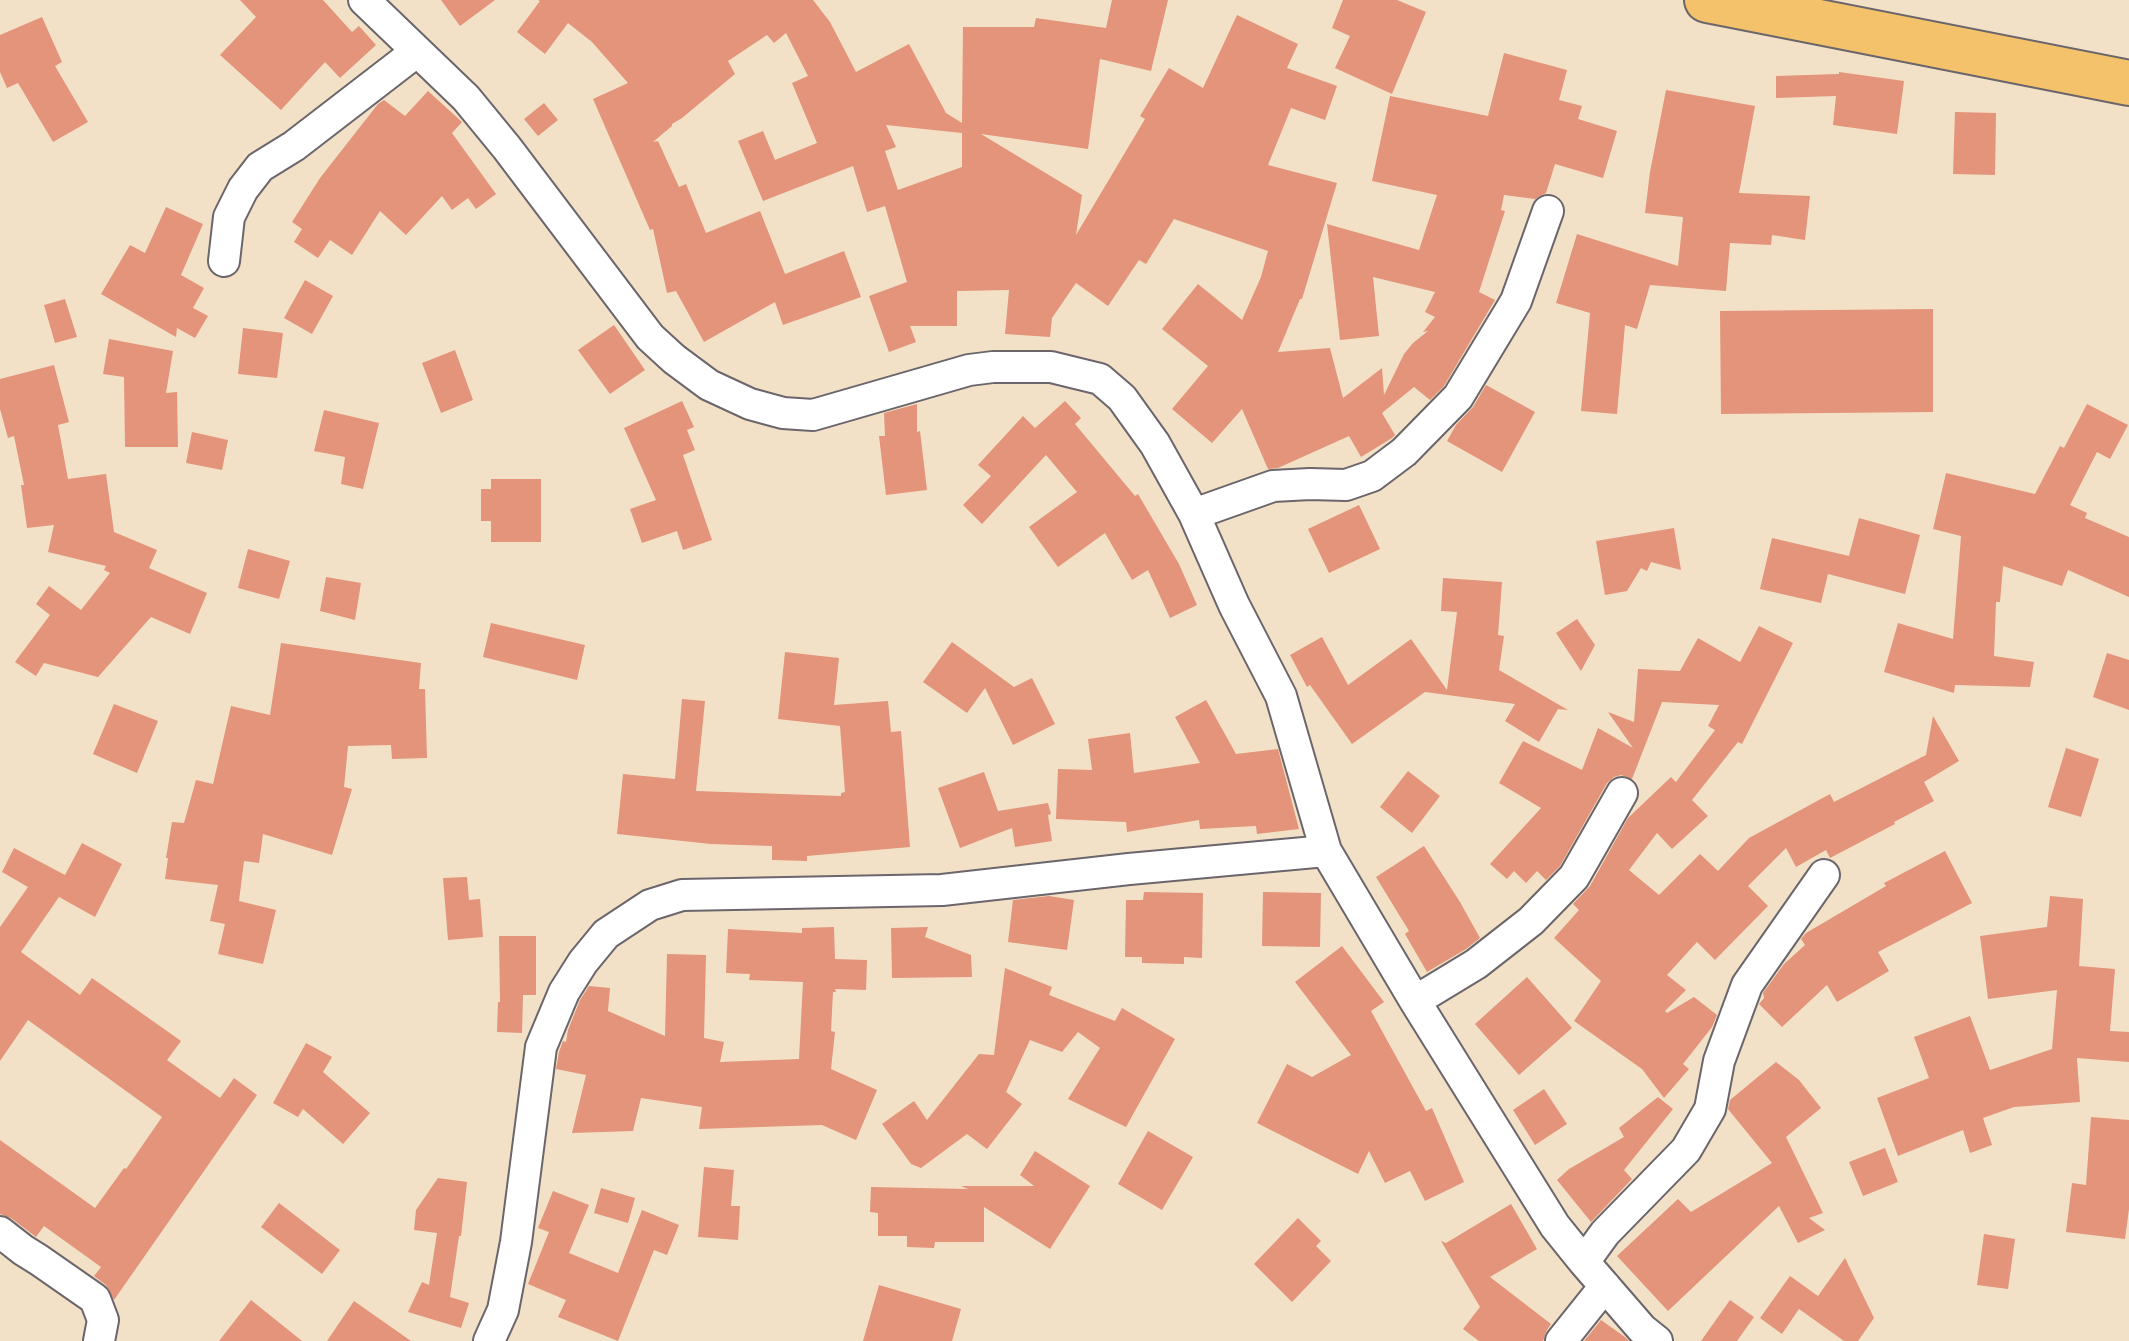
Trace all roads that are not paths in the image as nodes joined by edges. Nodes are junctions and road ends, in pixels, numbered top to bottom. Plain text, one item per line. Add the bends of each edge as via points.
1 (364, 0) edge
2 (1707, 0) edge
3 (416, 52) junction
4 (2129, 83) edge
5 (1548, 211) dead end
6 (224, 261) dead end
7 (1194, 514) junction
8 (1622, 793) dead end
9 (1326, 851) junction
10 (1824, 875) dead end
11 (1415, 1001) junction
12 (0, 1232) edge
13 (1584, 1262) junction
14 (1605, 1286) junction
15 (99, 1341) edge
16 (489, 1341) edge
17 (1561, 1341) edge
18 (1657, 1341) edge

1 - 3 street
2 - 4 main road
3 - 6 street via 260,167 229,217
3 - 7 street via 466,98 650,337 709,385 750,404 813,415 969,370 1021,366 1075,372 1100,379 1122,398
5 - 7 street via 1516,301 1458,397 1404,452 1372,476 1346,485 1273,486
7 - 9 street via 1281,696
8 - 11 street via 1574,877 1531,921 1476,964
9 - 11 street
9 - 16 street via 942,890 682,895 650,905 606,934 583,962 541,1047 516,1242 503,1310
10 - 13 street via 1747,985 1719,1061 1710,1109 1686,1150 1605,1233
11 - 13 street via 1555,1226
12 - 15 street via 95,1299 103,1320
13 - 14 street
14 - 17 street
14 - 18 street

